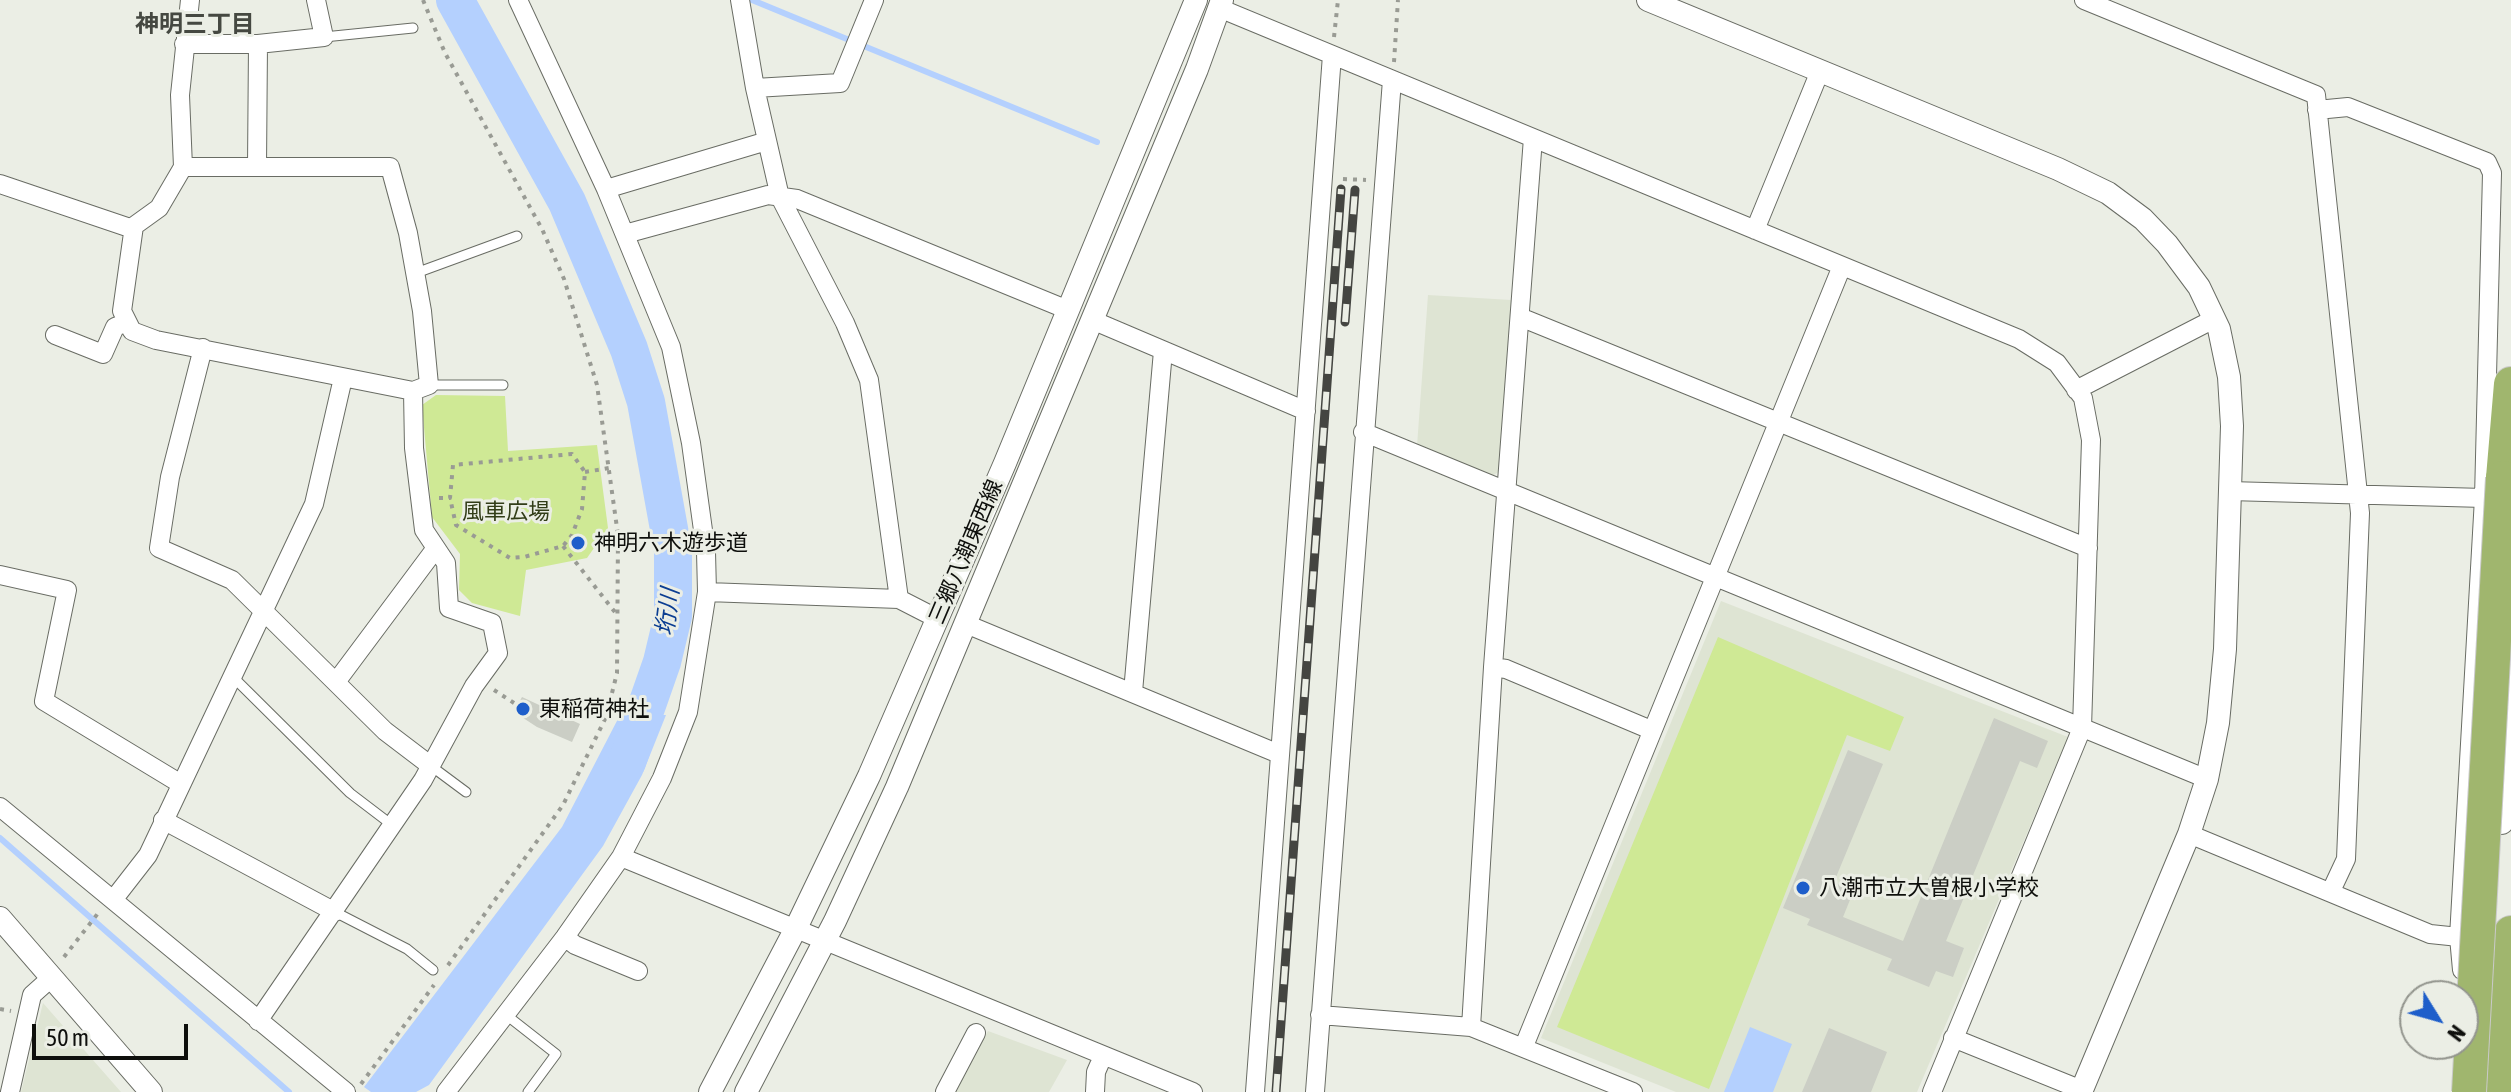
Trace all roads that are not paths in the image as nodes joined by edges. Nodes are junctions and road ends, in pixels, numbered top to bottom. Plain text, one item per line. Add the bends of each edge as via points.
1 (190, 0) edge
2 (316, 0) edge
3 (518, 0) edge
4 (740, 0) edge
5 (874, 0) edge
6 (1196, 0) edge
7 (1648, 0) edge
8 (2084, 0) edge
9 (1220, 4) edge
10 (413, 28) dead end
11 (324, 37) junction
12 (184, 44) junction
13 (258, 44) junction
14 (1332, 55) junction
15 (1820, 71) junction
16 (1392, 80) junction
17 (755, 88) junction
18 (2317, 110) junction
19 (1533, 138) junction
20 (767, 141) junction
21 (257, 166) junction
22 (183, 167) junction
23 (0, 184) edge
24 (606, 189) junction
25 (780, 197) junction
26 (133, 229) junction
27 (1755, 230) junction
28 (625, 234) junction
29 (517, 236) dead end
30 (1842, 266) junction
31 (416, 273) junction
32 (1068, 310) junction
33 (1520, 317) junction
34 (2214, 319) junction
35 (1092, 320) junction
36 (127, 322) junction
37 (55, 335) dead end
38 (203, 348) junction
39 (1163, 351) junction
40 (343, 378) junction
41 (2511, 384) edge
42 (503, 385) dead end
43 (421, 388) junction
44 (2076, 390) junction
45 (1306, 411) junction
46 (1777, 421) junction
47 (1363, 432) junction
48 (2493, 488) junction
49 (1508, 489) junction
50 (2229, 491) junction
51 (2359, 495) junction
52 (436, 548) junction
53 (2088, 548) junction
54 (0, 575) edge
55 (1715, 576) junction
56 (707, 592) junction
57 (899, 599) junction
58 (263, 610) junction
59 (938, 619) junction
60 (966, 624) junction
61 (2511, 630) edge
62 (1493, 667) junction
63 (231, 675) junction
64 (336, 682) junction
65 (1133, 692) junction
66 (2507, 723) junction
67 (2082, 728) junction
68 (1651, 730) junction
69 (1279, 754) junction
70 (2470, 760) junction
71 (431, 766) junction
72 (2207, 779) junction
73 (181, 784) junction
74 (466, 792) dead end
75 (0, 807) edge
76 (163, 820) junction
77 (393, 826) junction
78 (2189, 834) junction
79 (621, 857) junction
80 (2331, 891) junction
81 (108, 904) junction
82 (335, 912) junction
83 (0, 918) edge
84 (796, 928) junction
85 (2511, 933) edge
86 (565, 937) junction
87 (2459, 937) junction
88 (825, 940) junction
89 (433, 970) dead end
90 (638, 971) dead end
91 (51, 978) junction
92 (505, 1014) junction
93 (1320, 1015) junction
94 (258, 1021) junction
95 (1471, 1027) junction
96 (976, 1033) dead end
97 (1953, 1038) junction
98 (1524, 1046) junction
99 (2487, 1052) junction
100 (1103, 1056) junction
101 (2082, 1091) edge
102 (10, 1092) edge
103 (151, 1092) edge
104 (346, 1092) edge
105 (446, 1092) edge
106 (528, 1092) edge
107 (710, 1092) edge
108 (746, 1092) edge
109 (945, 1092) edge
110 (1095, 1092) edge
111 (1193, 1092) edge
112 (1255, 1092) edge
113 (1315, 1092) edge
114 (1633, 1092) edge
115 (1932, 1092) edge
116 (2469, 1092) edge
117 (2484, 1092) edge
118 (2499, 1092) edge

1 - 12 street
2 - 11 street
3 - 24 street
4 - 17 street
5 - 17 street via 840,83
6 - 32 street, 三郷八潮東西線
7 - 15 street
8 - 18 street via 2316,95
9 - 14 street
9 - 35 street, 三郷八潮東西線
10 - 11 lane
11 - 13 street
12 - 13 street
12 - 22 street
13 - 21 street
14 - 16 street
14 - 45 street
15 - 27 street
15 - 34 street via 2108,193 2167,244 2199,287
16 - 19 street
16 - 47 street
17 - 20 street
18 - 48 street via 2348,107 2487,162 2492,173
18 - 51 street
19 - 27 street
19 - 33 street
20 - 24 street
20 - 25 street
21 - 22 street
21 - 31 street via 390,167
22 - 26 street via 159,208
23 - 26 street
24 - 28 street
25 - 28 street via 768,195
25 - 32 street via 797,199
25 - 57 street via 869,380
26 - 36 street via 122,311
27 - 30 street
28 - 56 street via 657,307 681,383
29 - 31 lane
30 - 44 street via 2019,339 2057,363
30 - 46 street
31 - 43 street
32 - 59 street, 三郷八潮東西線
33 - 46 street
33 - 49 street
34 - 44 street
34 - 50 street via 2229,377
35 - 39 street
35 - 60 street, 三郷八潮東西線
36 - 37 street via 115,327 103,354
36 - 38 street via 144,336
38 - 40 street
38 - 58 street via 170,477 159,548 232,580
39 - 45 street
39 - 65 street
40 - 43 street
40 - 58 street via 314,504
41 - 48 highway
42 - 43 lane
43 - 52 street via 414,448 424,530
44 - 53 street via 2083,398 2091,440
45 - 69 street
46 - 53 street
46 - 55 street
47 - 49 street
47 - 93 street
48 - 51 street
48 - 70 street
48 - 116 highway, bridge
49 - 55 street
49 - 62 street
50 - 51 street
50 - 72 street via 2225,649
51 - 80 street via 2346,859
52 - 64 street
52 - 71 street via 446,563 449,608 492,623 498,653
53 - 67 street
54 - 73 street via 67,590 44,701
55 - 67 street
55 - 68 street
56 - 57 street
56 - 79 street via 688,712 662,778
57 - 59 street
58 - 63 street
58 - 64 street
59 - 84 street, 三郷八潮東西線
60 - 65 street
60 - 88 street, 三郷八潮東西線
61 - 66 main road
62 - 68 street
62 - 95 street
63 - 73 street
63 - 77 lane via 350,793
64 - 71 street via 385,731
65 - 69 street
66 - 70 street
66 - 99 main road
67 - 72 street
67 - 97 street
68 - 98 street
69 - 112 street
70 - 87 street
71 - 74 lane
71 - 77 street
72 - 78 street
73 - 76 street
75 - 81 street
76 - 81 street via 148,855
76 - 82 street
77 - 82 street
78 - 80 street
78 - 101 street
79 - 84 street
79 - 86 street
80 - 87 street via 2430,934
81 - 94 street
82 - 89 lane via 407,949
82 - 94 street
83 - 91 street
84 - 88 street
84 - 107 street, 三郷八潮東西線
85 - 118 highway
86 - 90 street
86 - 92 street
87 - 99 street via 2465,1005
88 - 100 street
88 - 108 street, 三郷八潮東西線
91 - 102 street via 32,995
91 - 103 street
92 - 105 street
92 - 106 lane via 556,1054
93 - 95 street
93 - 113 street
94 - 104 street
95 - 98 street
96 - 109 street
97 - 101 street
97 - 115 street
98 - 114 street
99 - 117 main road
100 - 110 street
100 - 111 street

